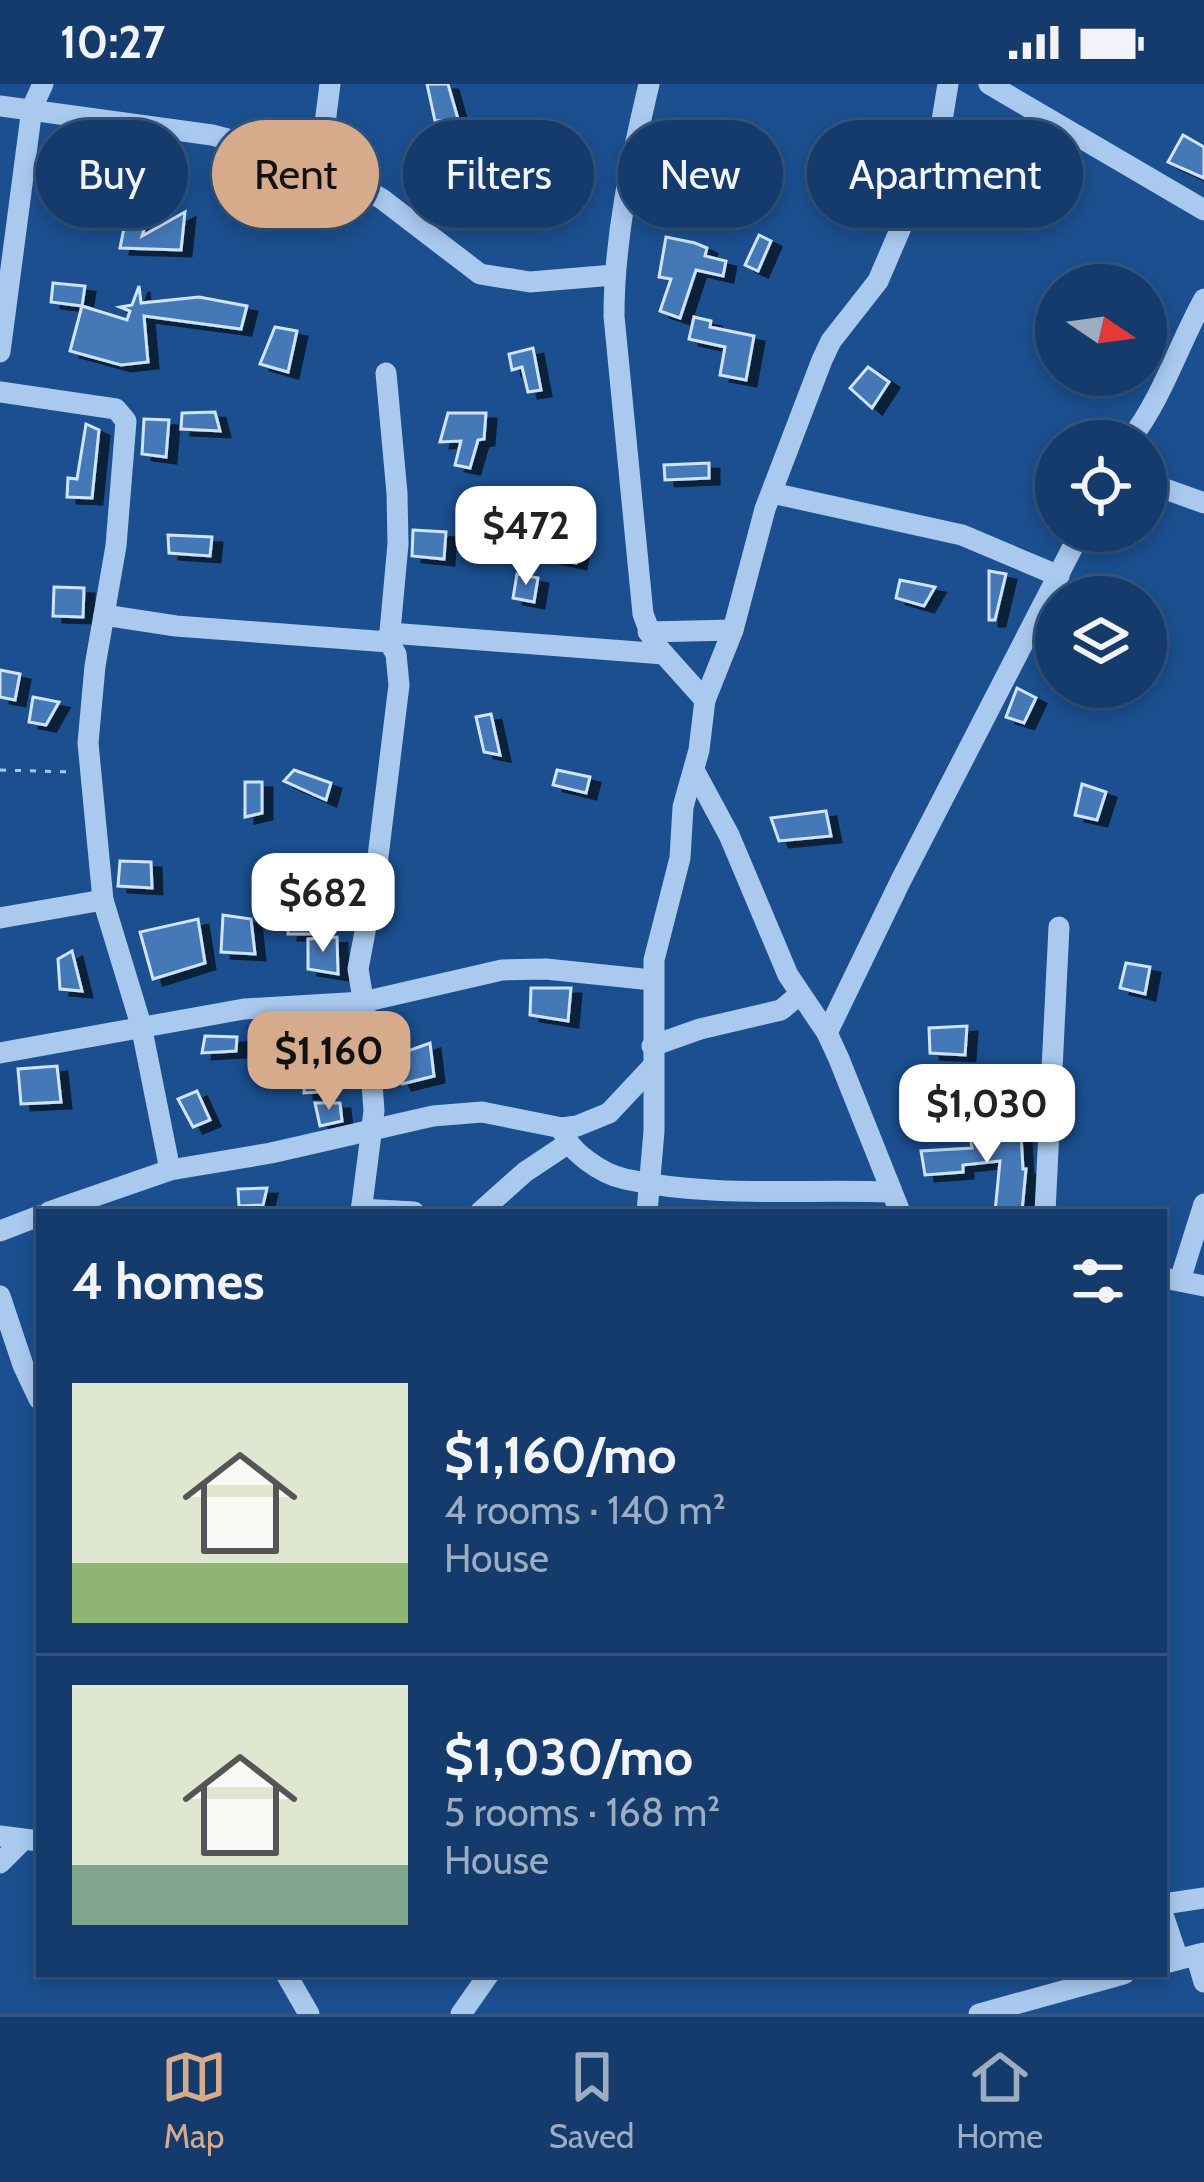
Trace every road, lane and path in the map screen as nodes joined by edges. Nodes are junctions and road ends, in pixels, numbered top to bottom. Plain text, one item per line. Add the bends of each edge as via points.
1 (43, 84) edge
2 (330, 84) edge
3 (649, 84) edge
4 (948, 84) edge
5 (989, 84) edge
6 (0, 106) edge
7 (32, 108) junction
8 (325, 120) edge
9 (212, 135) edge
10 (379, 198) edge
11 (1204, 210) edge
12 (614, 275) junction
13 (1204, 299) edge
14 (0, 352) edge
15 (386, 373) dead end
16 (0, 392) edge
17 (1144, 420) edge
18 (1167, 490) edge
19 (772, 493) junction
20 (1204, 503) edge
21 (1071, 552) edge
22 (1059, 576) joint
23 (104, 615) junction
24 (1035, 622) edge
25 (733, 630) junction
26 (648, 632) junction
27 (389, 637) junction
28 (664, 653) junction
29 (705, 700) junction
30 (0, 770) edge
31 (91, 772) junction
32 (695, 772) junction
33 (103, 901) junction
34 (0, 918) edge
35 (1059, 927) dead end
36 (652, 980) junction
37 (799, 995) junction
38 (363, 1003) junction
39 (141, 1025) junction
40 (827, 1033) junction
41 (0, 1053) edge
42 (653, 1056) junction
43 (373, 1131) junction
44 (565, 1136) junction
45 (170, 1171) junction
46 (650, 1182) junction
47 (895, 1202) edge
48 (1204, 1204) edge
49 (59, 1209) edge
50 (361, 1209) edge
51 (483, 1209) edge
52 (647, 1209) edge
53 (1045, 1209) edge
54 (36, 1217) edge
55 (0, 1231) edge
56 (1172, 1279) edge
57 (1204, 1286) edge
58 (0, 1296) edge
59 (36, 1393) edge
60 (21, 1839) edge
61 (0, 1863) edge
62 (1204, 1898) edge
63 (1167, 1904) edge
64 (1167, 1924) edge
65 (1185, 1957) edge
66 (288, 1977) edge
67 (487, 1977) edge
68 (1113, 1977) edge
69 (1204, 1982) edge
70 (309, 2014) edge
71 (461, 2014) edge
72 (979, 2014) edge

1 - 7 street
2 - 8 street
3 - 12 street
4 - 19 street via 928,168 878,281 831,341
5 - 11 street
6 - 7 street
7 - 9 street
7 - 14 street
10 - 12 street via 480,274 530,282
12 - 26 street
13 - 17 street
15 - 27 street via 398,544
16 - 23 street via 124,415
18 - 20 street
19 - 22 street via 962,535
19 - 25 street
21 - 22 street
23 - 27 street
23 - 31 street via 89,714
24 - 40 street
25 - 26 street
25 - 29 street
26 - 28 street
27 - 28 street
27 - 38 street via 399,685 358,969
28 - 29 street
29 - 32 street
30 - 31 path
31 - 33 street
32 - 36 street
32 - 37 street
33 - 34 street
33 - 39 street
35 - 53 street
36 - 38 street via 502,970
36 - 42 street
37 - 40 street
37 - 42 street via 781,1010 710,1026
38 - 39 street
38 - 43 street
39 - 41 street
39 - 45 street
40 - 47 street
42 - 44 street via 609,1113
42 - 46 street
43 - 44 street via 482,1112
43 - 45 street
43 - 50 street
44 - 46 street via 617,1177
44 - 51 street
45 - 49 street
46 - 47 street
46 - 52 street
48 - 56 street
54 - 55 street
56 - 57 street
58 - 59 street
60 - 61 street
62 - 63 street
64 - 65 street
65 - 69 street
66 - 70 street
67 - 71 street
68 - 72 street

